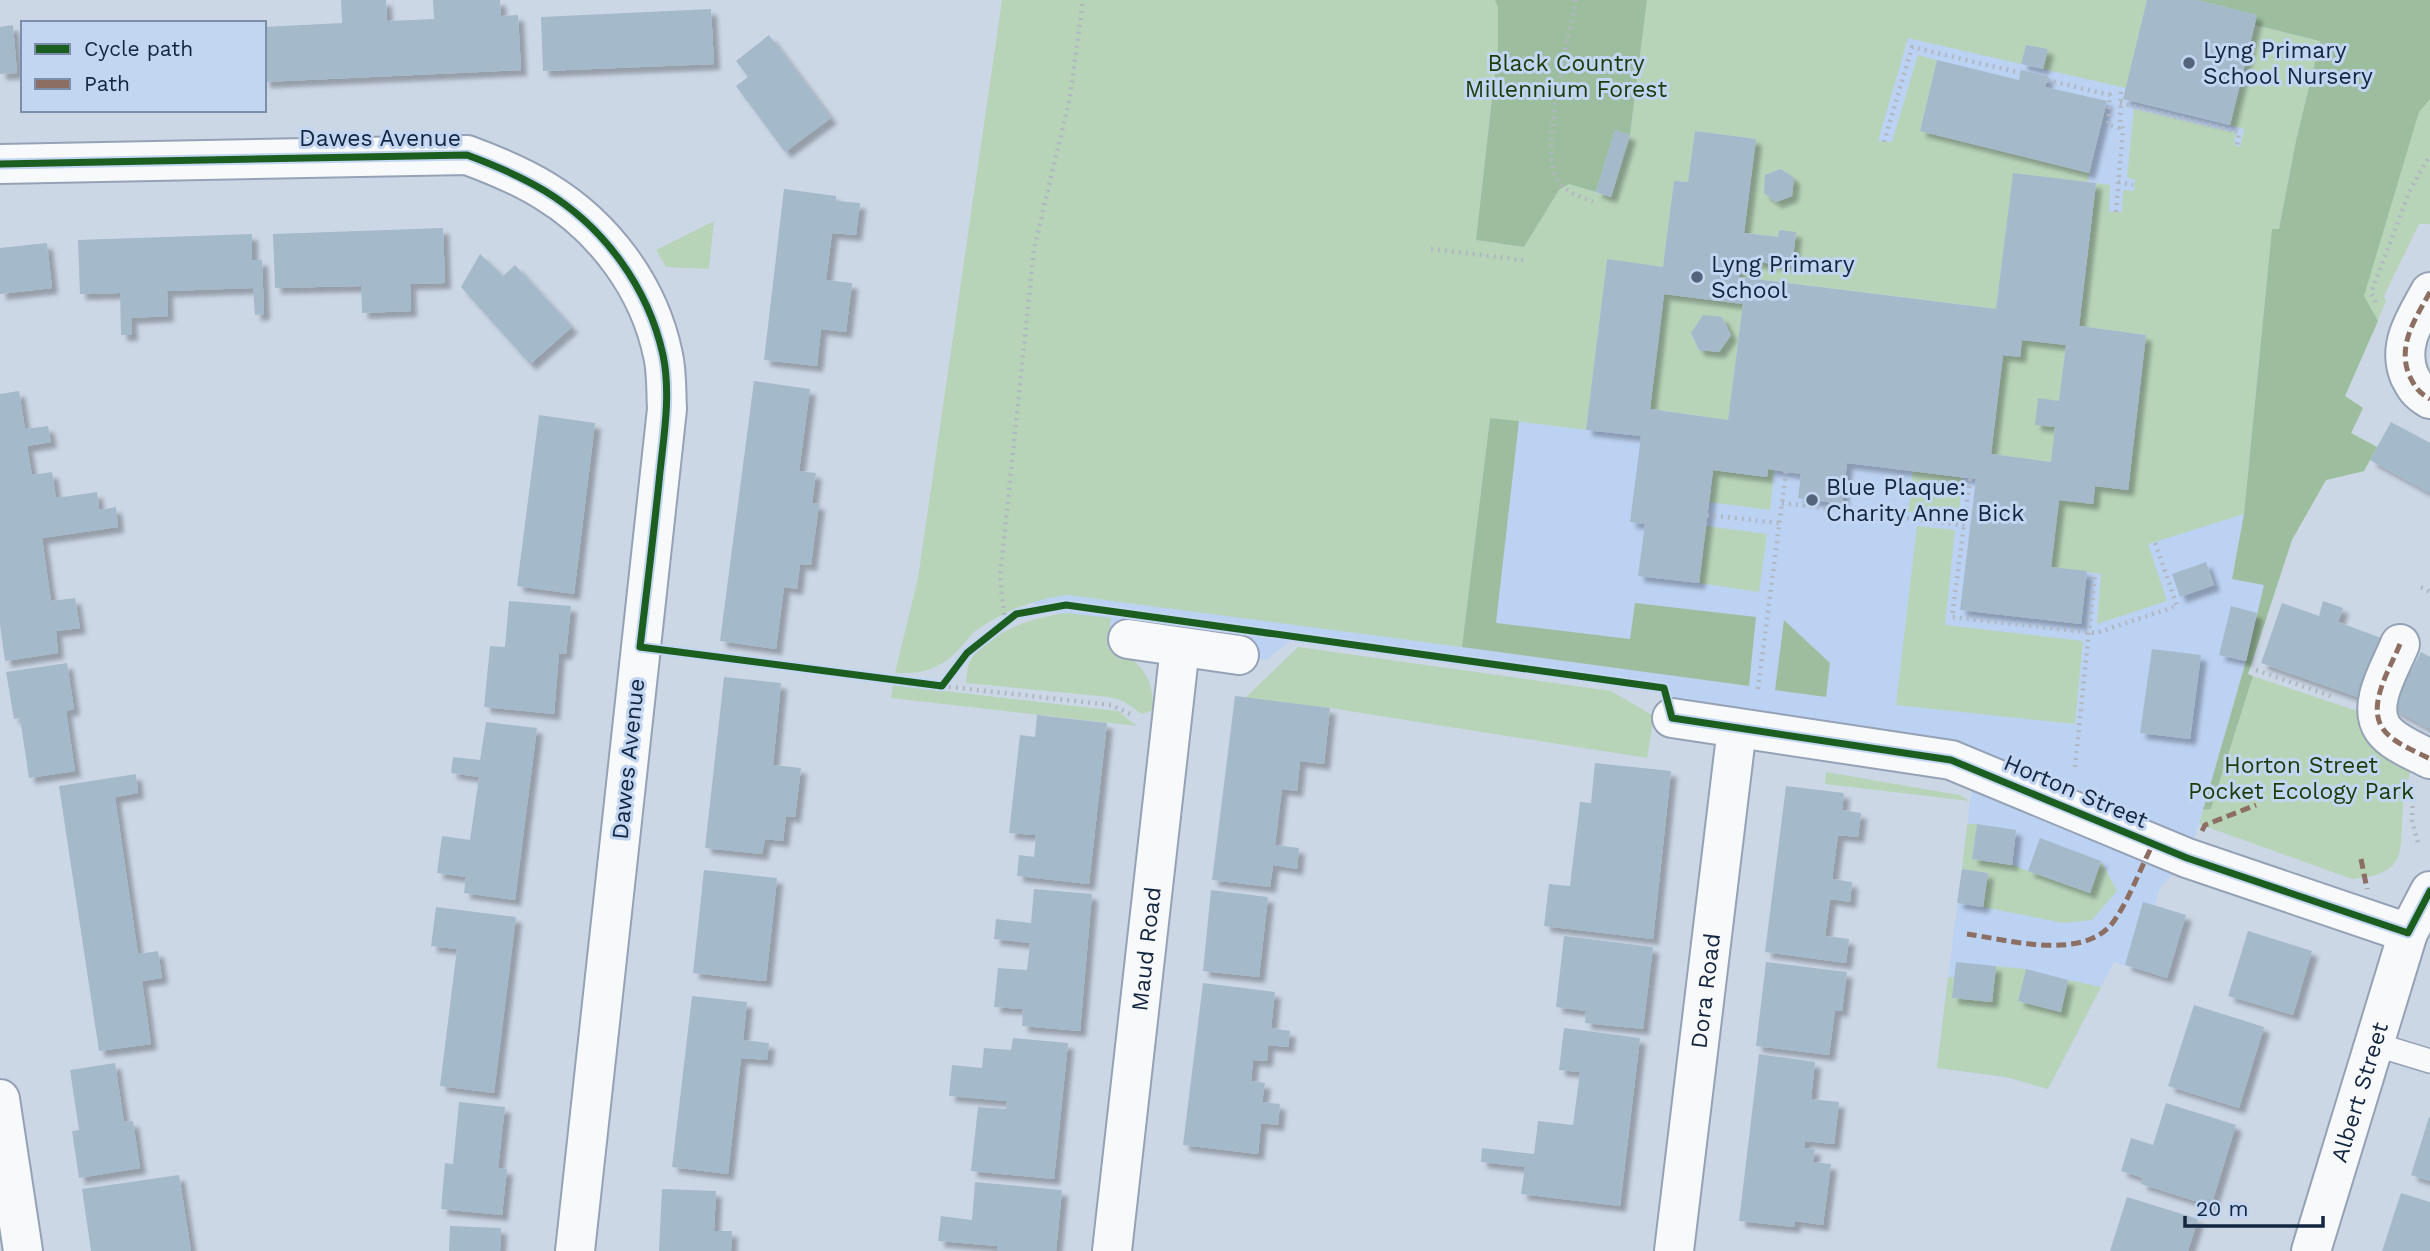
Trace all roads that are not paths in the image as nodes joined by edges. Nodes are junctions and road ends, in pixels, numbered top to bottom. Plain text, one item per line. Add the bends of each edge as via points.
1 (0, 164) edge
2 (2430, 292) edge
3 (2430, 399) edge
4 (1128, 639) dead end
5 (2400, 644) dead end
6 (1180, 648) junction
7 (1239, 655) dead end
8 (1746, 714) junction
9 (1672, 718) dead end
10 (2430, 759) edge
11 (2430, 891) edge
12 (2408, 933) junction
13 (2374, 1044) junction
14 (2430, 1061) edge
15 (0, 1099) edge
16 (23, 1251) edge
17 (575, 1251) edge
18 (1112, 1251) edge
19 (1674, 1251) edge
20 (2311, 1251) edge

1 - 17 street, Dawes Avenue via 467,155 546,191 583,218 618,256 645,300 663,356 667,409
2 - 3 street via 2404,348 2417,392
4 - 6 street
5 - 10 street via 2379,695 2377,712 2382,728 2395,740
6 - 7 street
6 - 18 street, Maud Road
8 - 9 street, Horton Street
8 - 12 street, Horton Street via 1951,760 2187,858
8 - 19 street, Dora Road
11 - 12 street
12 - 13 street, Albert Street
13 - 14 lane
13 - 20 street, Albert Street
15 - 16 street

